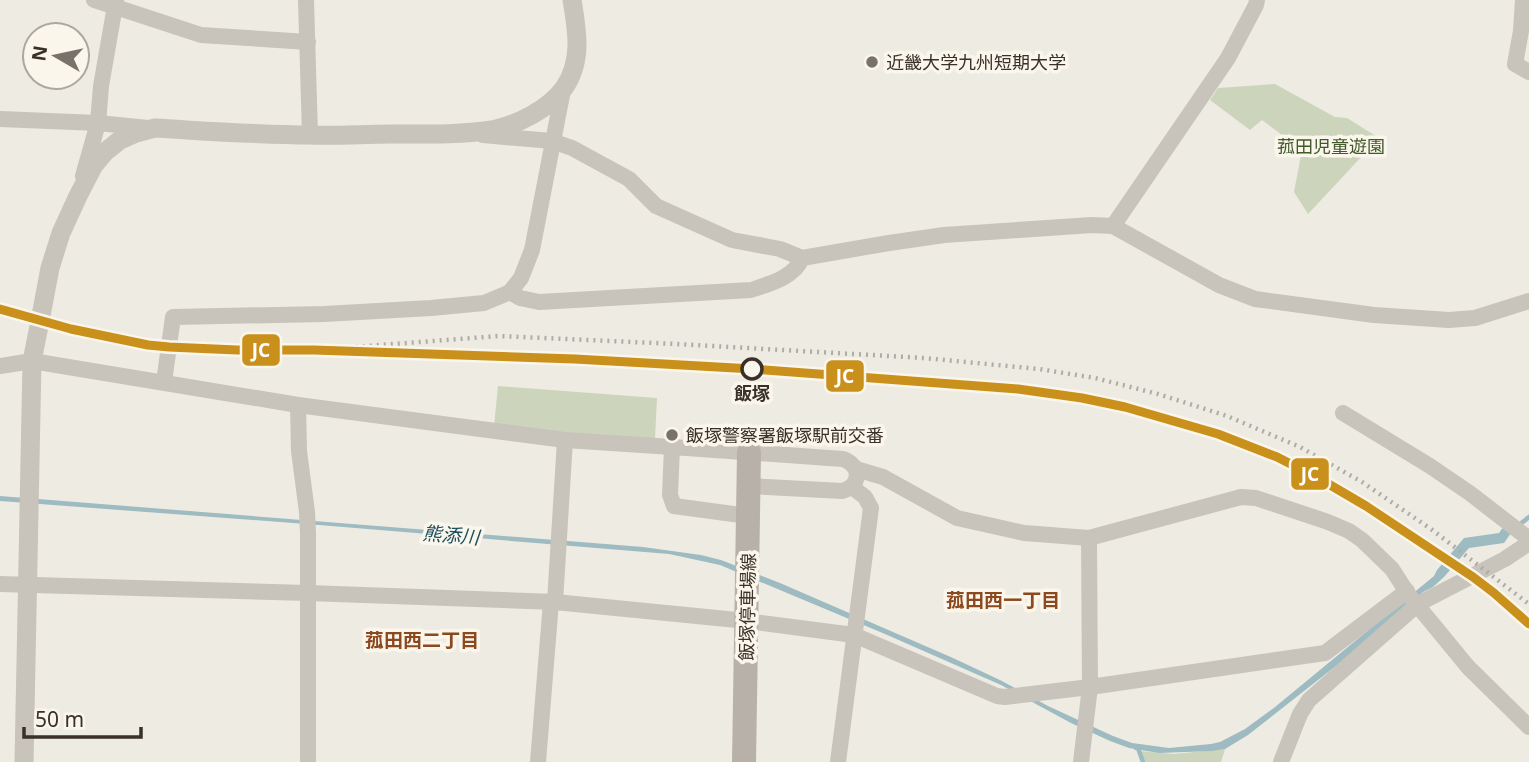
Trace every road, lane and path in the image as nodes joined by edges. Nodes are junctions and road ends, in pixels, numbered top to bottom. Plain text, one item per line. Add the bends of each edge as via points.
1 (93, 0) edge
2 (306, 0) edge
3 (572, 0) edge
4 (1257, 0) edge
5 (1523, 0) edge
6 (115, 4) edge
7 (307, 42) junction
8 (1529, 72) edge
9 (563, 90) junction
10 (0, 119) edge
11 (98, 123) junction
12 (155, 128) junction
13 (452, 133) junction
14 (310, 135) junction
15 (552, 141) junction
16 (78, 195) junction
17 (1113, 226) junction
18 (802, 258) junction
19 (510, 292) junction
20 (1529, 301) edge
21 (32, 361) junction
22 (0, 366) edge
23 (164, 382) junction
24 (298, 405) junction
25 (1343, 413) dead end
26 (565, 440) junction
27 (672, 447) junction
28 (749, 453) junction
29 (856, 469) junction
30 (749, 486) junction
31 (852, 487) junction
32 (748, 516) junction
33 (1522, 535) edge
34 (1089, 538) junction
35 (0, 584) edge
36 (28, 585) junction
37 (308, 593) junction
38 (1412, 598) junction
39 (553, 602) junction
40 (747, 621) junction
41 (854, 633) junction
42 (1090, 687) junction
43 (1529, 727) edge
44 (24, 762) edge
45 (308, 762) edge
46 (538, 762) edge
47 (744, 762) edge
48 (838, 762) edge
49 (1081, 762) edge
50 (1281, 762) edge

1 - 6 street
2 - 7 street
3 - 9 street via 578,50
4 - 17 street via 1228,58
5 - 8 street via 1515,64
6 - 7 street via 201,36
6 - 11 street
7 - 14 street
9 - 13 street via 531,116 510,125
9 - 15 street
10 - 11 street
11 - 12 street
11 - 16 street
12 - 14 street
12 - 16 street via 120,140 105,152
13 - 14 street
13 - 15 street
15 - 18 street via 629,179 656,206 692,223 732,240
15 - 19 street via 532,250
16 - 21 street via 50,268
17 - 18 street via 944,235
17 - 20 street via 1219,285 1255,299 1449,320 1475,318
18 - 19 street via 789,274 751,290 539,302
19 - 23 street via 484,303 430,308 173,317
21 - 22 street
21 - 23 street
21 - 36 street
23 - 24 street
24 - 26 street
24 - 37 street
25 - 33 street via 1471,494
26 - 27 street
26 - 39 street
27 - 28 street
27 - 32 street via 670,495 674,506
28 - 29 street via 843,459
28 - 30 main road, 飯塚停車場線
29 - 31 street
29 - 34 street via 883,477 957,518 1024,533
30 - 31 street via 836,492
30 - 32 main road, 飯塚停車場線
31 - 41 street via 871,508
32 - 40 main road, 飯塚停車場線
33 - 38 street via 1505,559
34 - 38 street via 1241,497 1256,498 1349,531 1392,569
34 - 42 street
35 - 36 street
36 - 37 street
36 - 44 street
37 - 39 street
37 - 45 street
38 - 42 street via 1325,653
38 - 43 street via 1468,667
38 - 50 street via 1309,700
39 - 40 street
39 - 46 street
40 - 41 street
40 - 47 main road, 飯塚停車場線
41 - 42 street via 998,696
41 - 48 street
42 - 49 street

